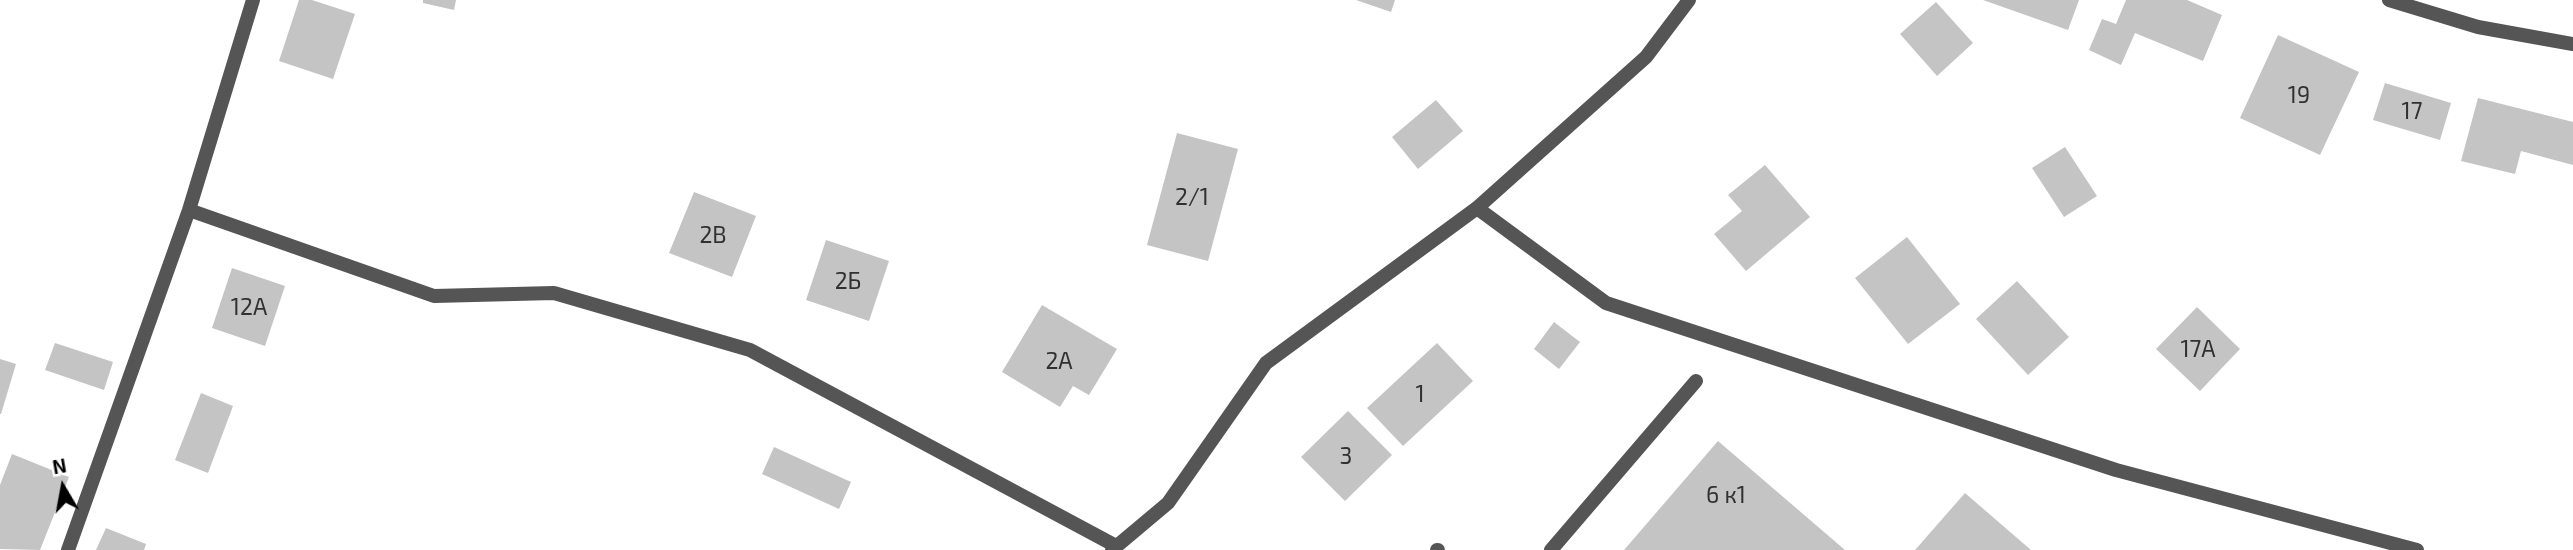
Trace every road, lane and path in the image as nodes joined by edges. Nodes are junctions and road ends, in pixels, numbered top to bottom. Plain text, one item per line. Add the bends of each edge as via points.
1 (253, 0) edge
2 (1689, 0) edge
3 (2389, 0) edge
4 (2573, 44) edge
5 (1477, 208) junction
6 (189, 210) junction
7 (1696, 381) dead end
8 (1114, 548) edge
9 (68, 550) edge
10 (1551, 550) edge
11 (2417, 550) edge

1 - 6 street
2 - 5 street via 1646,57
3 - 4 street via 2478,27
5 - 8 street via 1266,363 1168,503
5 - 11 street via 1606,303 2116,470
6 - 8 street via 434,296 554,293 750,350
6 - 9 street
7 - 10 street

